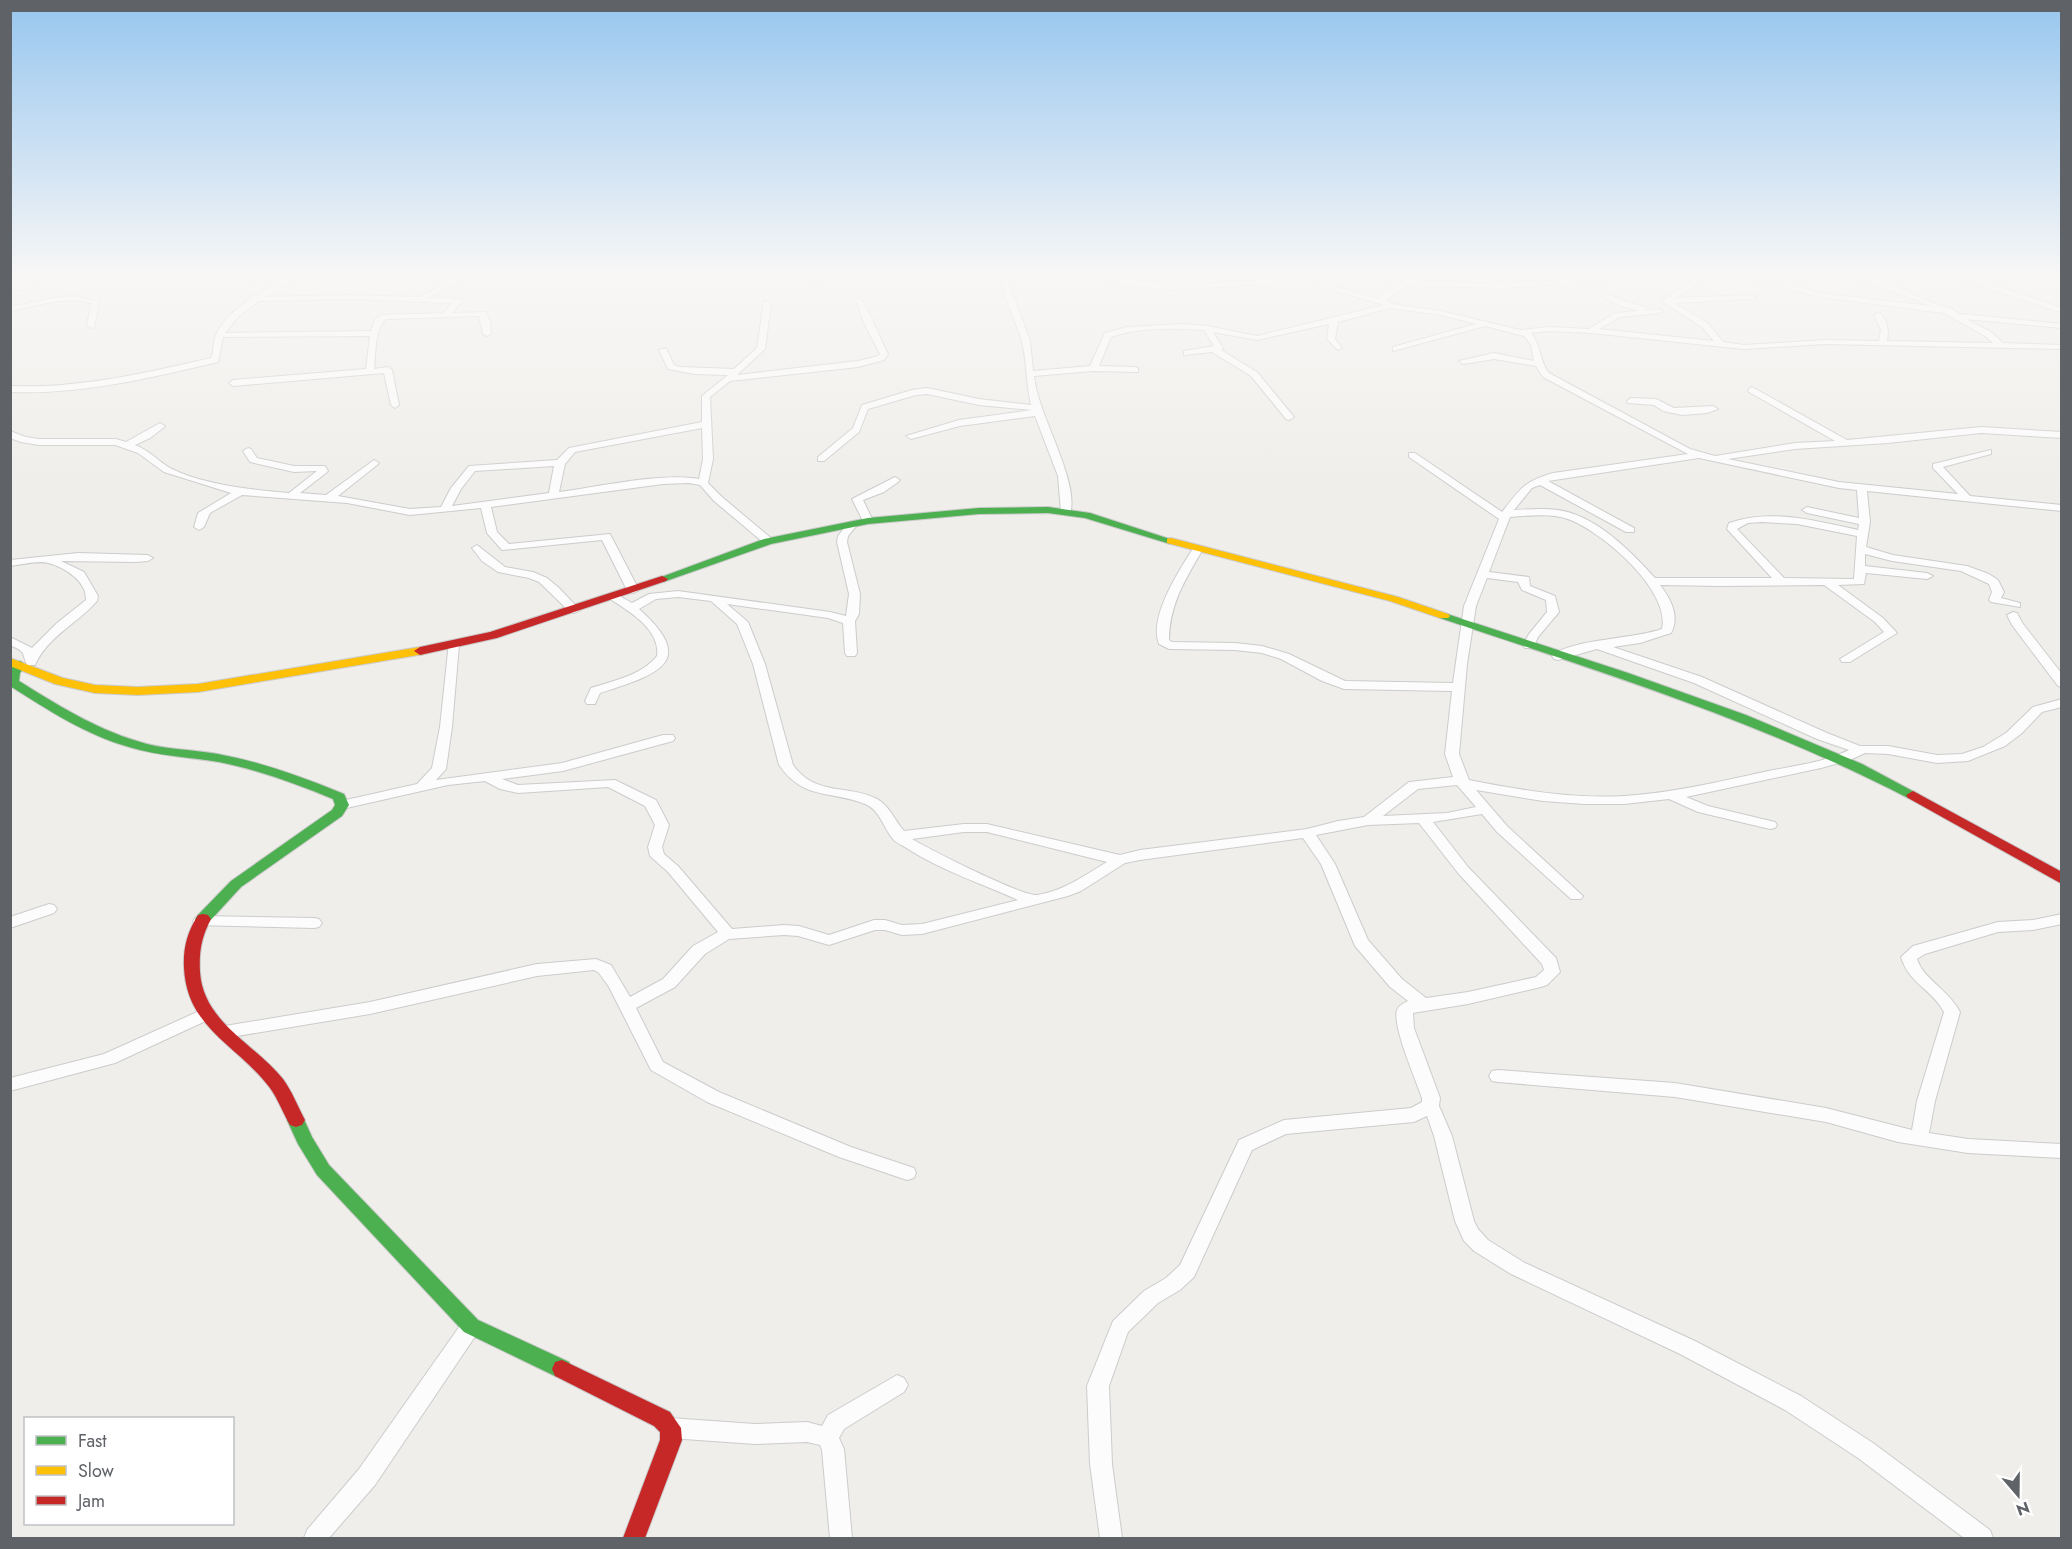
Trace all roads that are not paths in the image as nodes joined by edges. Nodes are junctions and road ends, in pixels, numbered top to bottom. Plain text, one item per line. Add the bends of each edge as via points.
1 (218, 346) edge
2 (373, 346) edge
3 (761, 346) edge
4 (880, 346) edge
5 (1027, 346) edge
6 (1104, 346) edge
7 (1220, 346) edge
8 (1406, 346) edge
9 (1537, 346) edge
10 (1749, 346) edge
11 (1773, 346) edge
12 (2034, 346) edge
13 (2060, 348) edge
14 (1396, 349) dead end
15 (663, 350) dead end
16 (1215, 350) junction
17 (1187, 353) dead end
18 (1464, 362) dead end
19 (1538, 364) junction
20 (1093, 368) junction
21 (370, 369) junction
22 (1135, 370) dead end
23 (1030, 375) junction
24 (731, 376) junction
25 (233, 383) dead end
26 (10, 389) edge
27 (1752, 390) dead end
28 (1649, 395) dead end
29 (1630, 401) junction
30 (1602, 404) junction
31 (395, 405) dead end
32 (1713, 408) dead end
33 (1037, 411) junction
34 (1289, 417) dead end
35 (708, 424) junction
36 (160, 426) dead end
37 (10, 434) edge
38 (2061, 435) edge
39 (911, 436) dead end
40 (1846, 443) junction
41 (126, 446) junction
42 (248, 451) dead end
43 (1988, 453) dead end
44 (1412, 455) dead end
45 (1698, 455) junction
46 (1711, 458) junction
47 (820, 459) dead end
48 (374, 463) dead end
49 (560, 463) junction
50 (303, 470) junction
51 (895, 480) dead end
52 (1538, 480) junction
53 (702, 483) junction
54 (304, 486) junction
55 (1862, 488) junction
56 (240, 492) junction
57 (291, 496) junction
58 (553, 497) junction
59 (329, 498) junction
60 (1967, 498) junction
61 (485, 505) junction
62 (2061, 508) edge
63 (445, 510) junction
64 (1807, 510) dead end
65 (1066, 512) junction
66 (1505, 516) junction
67 (868, 521) junction
68 (853, 524) junction
69 (199, 527) dead end
70 (1864, 528) junction
71 (1630, 530) dead end
72 (768, 541) junction
73 (477, 548) dead end
74 (1198, 549) junction
75 (1860, 549) junction
76 (148, 558) dead end
77 (49, 559) junction
78 (10, 563) edge
79 (1861, 569) junction
80 (1482, 574) junction
81 (670, 576) junction
82 (1927, 576) dead end
83 (1652, 580) junction
84 (1781, 581) junction
85 (1825, 581) junction
86 (624, 594) junction
87 (653, 596) junction
88 (714, 598) junction
89 (632, 608) junction
90 (574, 610) junction
91 (849, 621) junction
92 (1467, 624) junction
93 (10, 640) edge
94 (453, 645) junction
95 (1529, 645) junction
96 (1598, 645) junction
97 (851, 653) dead end
98 (1558, 656) junction
99 (1846, 660) dead end
100 (23, 663) edge
101 (2061, 683) edge
102 (1460, 687) junction
103 (591, 701) dead end
104 (2061, 703) edge
105 (668, 738) dead end
106 (1860, 750) junction
107 (1843, 758) junction
108 (487, 776) junction
109 (1462, 782) junction
110 (423, 785) junction
111 (1670, 795) junction
112 (342, 805) junction
113 (1484, 809) junction
114 (1424, 819) junction
115 (1368, 821) junction
116 (1770, 825) dead end
117 (1307, 833) junction
118 (898, 836) junction
119 (1120, 860) junction
120 (2061, 879) edge
121 (1575, 896) dead end
122 (1034, 902) junction
123 (48, 909) dead end
124 (2061, 919) edge
125 (201, 921) junction
126 (10, 923) edge
127 (314, 923) dead end
128 (728, 934) junction
129 (628, 1005) junction
130 (1424, 1005) junction
131 (206, 1014) junction
132 (225, 1032) junction
133 (1498, 1076) dead end
134 (10, 1084) edge
135 (1430, 1106) junction
136 (1919, 1138) junction
137 (2061, 1151) edge
138 (907, 1173) dead end
139 (471, 1326) junction
140 (897, 1385) dead end
141 (670, 1428) junction
142 (827, 1437) junction
143 (315, 1539) edge
144 (634, 1539) edge
145 (841, 1539) edge
146 (1111, 1539) edge
147 (1982, 1539) edge

1 - 26 street via 217,357 209,362 115,382
2 - 21 street
3 - 24 street
4 - 24 street via 884,354 881,358 858,364
5 - 23 street
6 - 20 street
7 - 16 street
8 - 14 street
9 - 19 street
10 - 11 street
12 - 13 street
15 - 24 street via 671,367
16 - 17 street
16 - 34 street via 1254,374
18 - 19 street via 1494,356
19 - 30 street via 1546,375
20 - 22 street
20 - 23 street
21 - 25 street
21 - 31 street via 388,370
23 - 33 street
24 - 35 street via 706,396
27 - 40 street
28 - 29 street
29 - 30 street
29 - 32 street via 1656,402 1662,408 1687,412
30 - 45 street
33 - 39 street via 973,420
33 - 47 street via 915,392 865,407 856,430
33 - 65 street via 1063,476
35 - 49 street via 587,446 572,450
35 - 53 street via 708,459
36 - 41 street
37 - 41 street via 39,442 116,442
38 - 40 street via 1981,430
40 - 46 street via 1779,447
41 - 56 street via 141,451 167,470
42 - 50 street via 253,460 262,464
43 - 60 street via 1936,466
44 - 66 street
45 - 46 street
45 - 52 street
46 - 55 street
48 - 59 street
49 - 58 street
49 - 63 street via 472,468
50 - 54 street
50 - 54 street via 323,471
51 - 67 street via 857,499
52 - 66 street via 1528,486
52 - 71 street
53 - 58 street via 663,481
53 - 72 street
54 - 57 street
55 - 60 street
55 - 70 street
56 - 57 street
56 - 69 street via 206,511
57 - 59 street
58 - 61 street
59 - 63 street via 410,512
60 - 62 street
61 - 63 street
61 - 86 street via 492,533 506,548 606,536
64 - 70 street
65 - 67 street via 980,511
65 - 74 street
66 - 80 street
66 - 83 street via 1556,513 1578,518
67 - 68 street
68 - 72 street
68 - 91 street via 842,542 856,604
70 - 75 street
70 - 84 street via 1749,519 1733,525 1732,529
72 - 81 street
73 - 90 street via 496,568 542,579
74 - 92 street via 1337,583
74 - 102 street via 1167,610 1163,634 1169,645 1230,644 1278,653 1330,682 1344,685
75 - 79 street
75 - 101 street via 1892,558 1963,568 1986,576 1998,592 1995,600 2015,610 2018,625
76 - 77 street
77 - 78 street
77 - 100 street via 80,574 92,596
79 - 82 street
79 - 85 street via 1860,582
80 - 92 street
80 - 95 street via 1525,579 1526,588 1551,598 1553,612 1531,636
81 - 86 street
81 - 87 street via 669,585
83 - 84 street
83 - 96 street via 1666,605 1670,624 1667,631
84 - 85 street
85 - 99 street via 1891,633
86 - 87 street
86 - 89 street
86 - 90 street
87 - 88 street
87 - 89 street
88 - 91 street
88 - 118 street via 742,622 753,646 790,772 808,785 880,806
89 - 103 street via 654,629 664,648 663,657 644,673 596,691
90 - 94 street
91 - 97 street
92 - 95 street
92 - 102 street
93 - 100 street via 26,647
94 - 100 street via 262,678 138,691 95,689 59,681
94 - 110 street via 439,769
95 - 98 street
96 - 98 street
96 - 106 street via 1698,680
98 - 107 street via 1748,718
100 - 112 street via 14,670 13,682 42,701 120,739 149,749 215,757 288,776 339,797
102 - 109 street via 1452,754
104 - 106 street via 2036,709 2011,736 1964,758 1944,760 1893,749
105 - 108 street via 563,767
106 - 107 street
107 - 111 street
107 - 120 street
108 - 110 street
108 - 128 street via 518,789 610,783 651,803 662,825 655,847 657,856 673,869
109 - 111 street via 1534,796 1587,800
109 - 113 street
109 - 115 street via 1414,785
110 - 112 street
111 - 116 street via 1703,809
112 - 125 street via 337,813 236,884
113 - 114 street
113 - 121 street
114 - 115 street
114 - 130 street via 1463,870 1550,962 1552,972 1541,981
115 - 117 street
117 - 119 street
117 - 130 street via 1328,864 1361,942 1396,983
118 - 119 street via 987,828
118 - 122 street via 921,852
119 - 122 street via 1076,888
122 - 128 street via 922,929 874,925 829,940 792,931
123 - 126 street
124 - 136 street via 1990,929 1919,950 1908,957 1910,968 1920,981 1949,1003 1952,1012
125 - 127 street
125 - 131 street via 190,954 193,988
128 - 129 street via 699,950 669,983
129 - 132 street via 605,969 582,964 537,970 370,1008
129 - 138 street via 657,1066 673,1076 845,1152
130 - 135 street via 1405,1010 1406,1028 1431,1098
131 - 132 street
131 - 134 street via 109,1059
132 - 139 street via 277,1084 323,1170
133 - 136 street via 1675,1090 1827,1115
135 - 146 street via 1414,1115 1284,1127 1245,1145 1187,1270 1120,1327 1107,1358 1098,1386 1098,1418
135 - 147 street via 1441,1128 1468,1226 1484,1248 1534,1277 1662,1335 1794,1404
136 - 137 street via 1968,1146
139 - 141 street via 663,1419
139 - 143 street via 367,1477
140 - 142 street via 836,1422
141 - 142 street via 755,1434 807,1432
141 - 144 street via 671,1440
142 - 145 street via 833,1449

